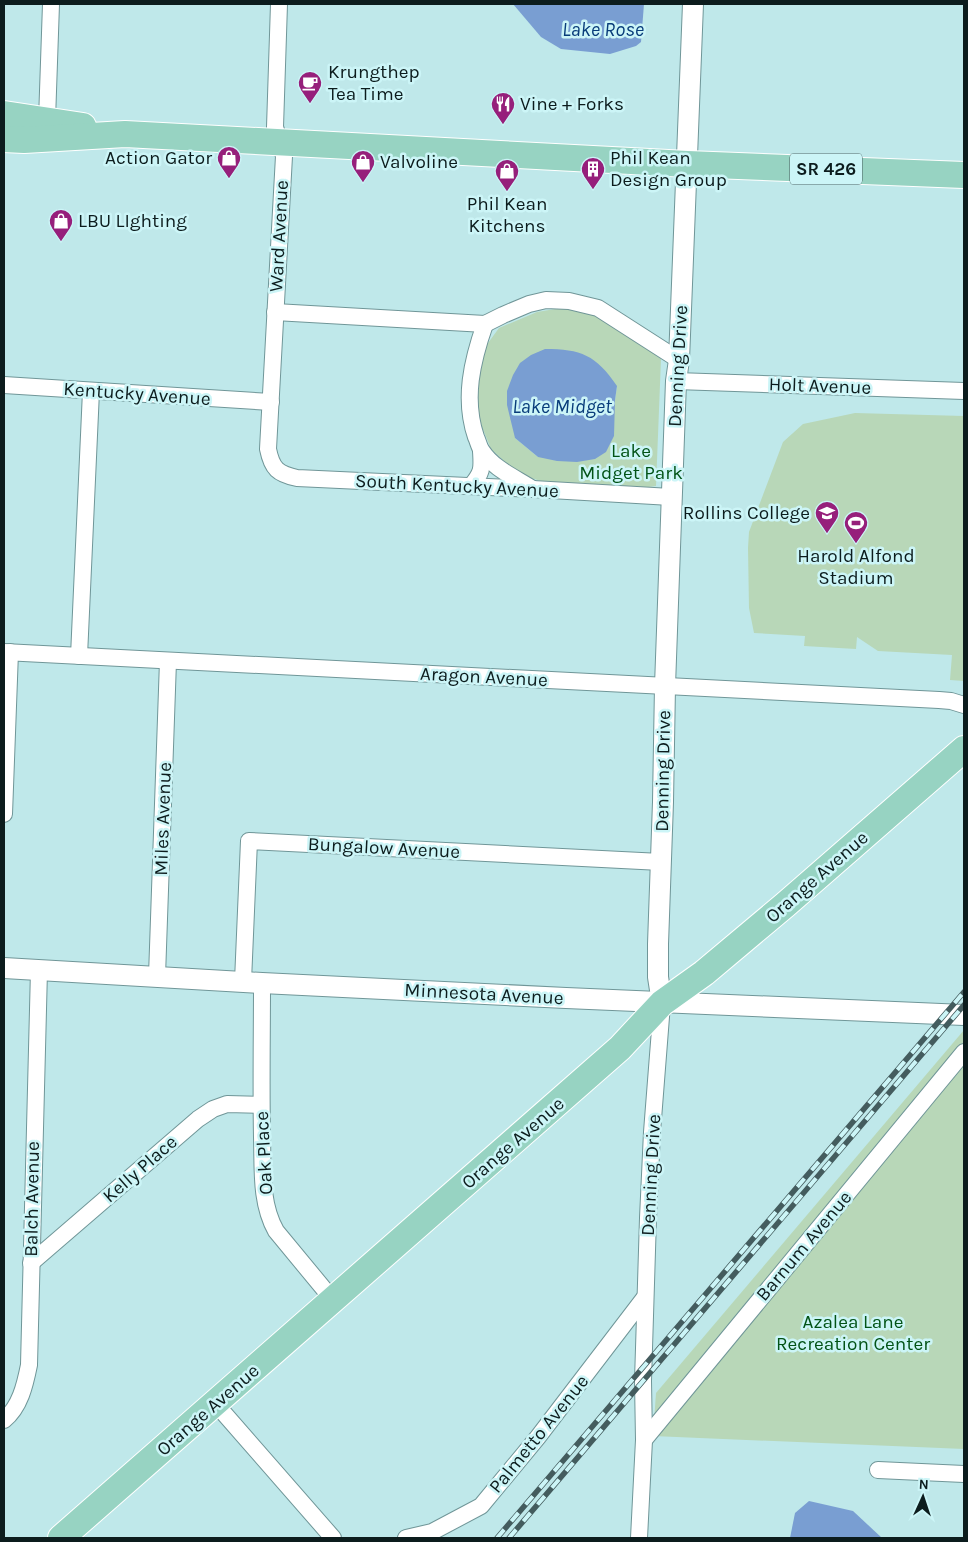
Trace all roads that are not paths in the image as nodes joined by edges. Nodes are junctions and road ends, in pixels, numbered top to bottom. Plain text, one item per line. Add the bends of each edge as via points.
1 (51, 4) edge
2 (279, 4) edge
3 (693, 4) edge
4 (4, 114) edge
5 (47, 120) junction
6 (125, 134) junction
7 (4, 139) edge
8 (279, 141) junction
9 (687, 164) junction
10 (964, 175) edge
11 (275, 312) junction
12 (485, 324) junction
13 (679, 360) junction
14 (676, 381) junction
15 (4, 385) edge
16 (91, 391) junction
17 (964, 391) edge
18 (271, 402) junction
19 (481, 451) junction
20 (275, 468) joint
21 (471, 486) junction
22 (533, 489) junction
23 (672, 497) junction
24 (7, 652) edge
25 (79, 656) junction
26 (168, 661) junction
27 (665, 686) junction
28 (964, 705) edge
29 (964, 749) edge
30 (4, 814) edge
31 (661, 862) junction
32 (4, 968) edge
33 (39, 970) junction
34 (157, 976) junction
35 (252, 982) junction
36 (662, 1003) junction
37 (964, 1015) edge
38 (964, 1052) edge
39 (261, 1105) junction
40 (31, 1264) junction
41 (646, 1297) junction
42 (333, 1300) junction
43 (215, 1403) junction
44 (4, 1420) edge
45 (644, 1440) junction
46 (878, 1470) dead end
47 (964, 1474) edge
48 (61, 1538) edge
49 (333, 1538) edge
50 (406, 1538) edge
51 (639, 1538) edge

1 - 5 street
2 - 8 street, Ward Avenue via 276,127
3 - 9 street, Denning Drive
4 - 5 main road, SR 426
5 - 6 main road, SR 426
6 - 7 main road, SR 426
6 - 8 main road, SR 426
8 - 9 main road, SR 426
8 - 11 street, Ward Avenue via 284,156
9 - 10 main road, SR 426
9 - 13 street, Denning Drive
11 - 12 street
11 - 18 street, Ward Avenue
12 - 13 street via 529,304 546,300 569,301 598,308
12 - 19 street via 475,352 469,392 471,423
13 - 14 street, Denning Drive
14 - 17 street, Holt Avenue
14 - 23 street, Denning Drive
15 - 16 street, Kentucky Avenue
16 - 18 street, Kentucky Avenue
16 - 25 street
18 - 20 street, Ward Avenue via 268,449
19 - 21 street via 480,476
19 - 22 street via 495,466
20 - 21 street, South Kentucky Avenue via 282,475 297,478
21 - 22 street, South Kentucky Avenue
22 - 23 street, South Kentucky Avenue
23 - 27 street, Denning Drive
24 - 25 street, Aragon Avenue
24 - 30 street
25 - 26 street, Aragon Avenue
26 - 27 street, Aragon Avenue
26 - 34 street, Miles Avenue
27 - 28 street, Aragon Avenue via 939,700
27 - 31 street, Denning Drive
29 - 36 main road, Orange Avenue via 763,924
31 - 35 street, Bungalow Avenue via 249,840
31 - 36 street, Denning Drive via 658,977
32 - 33 street, Minnesota Avenue
33 - 34 street, Minnesota Avenue
33 - 40 street, Balch Avenue
34 - 35 street, Minnesota Avenue
35 - 36 street, Minnesota Avenue
35 - 39 street, Oak Place
36 - 37 street, Minnesota Avenue
36 - 41 street, Denning Drive via 652,1132
36 - 42 main road, Orange Avenue via 620,1048
38 - 45 street, Barnum Avenue
39 - 40 street, Kelly Place via 227,1104 198,1119
39 - 42 street, Oak Place via 264,1196 270,1220
40 - 44 street, Balch Avenue via 29,1365 24,1391
41 - 45 street, Denning Drive
41 - 50 street, Palmetto Avenue via 481,1506 432,1532
42 - 43 main road, Orange Avenue
43 - 48 main road, Orange Avenue
43 - 49 street
45 - 51 street, Denning Drive
46 - 47 street

